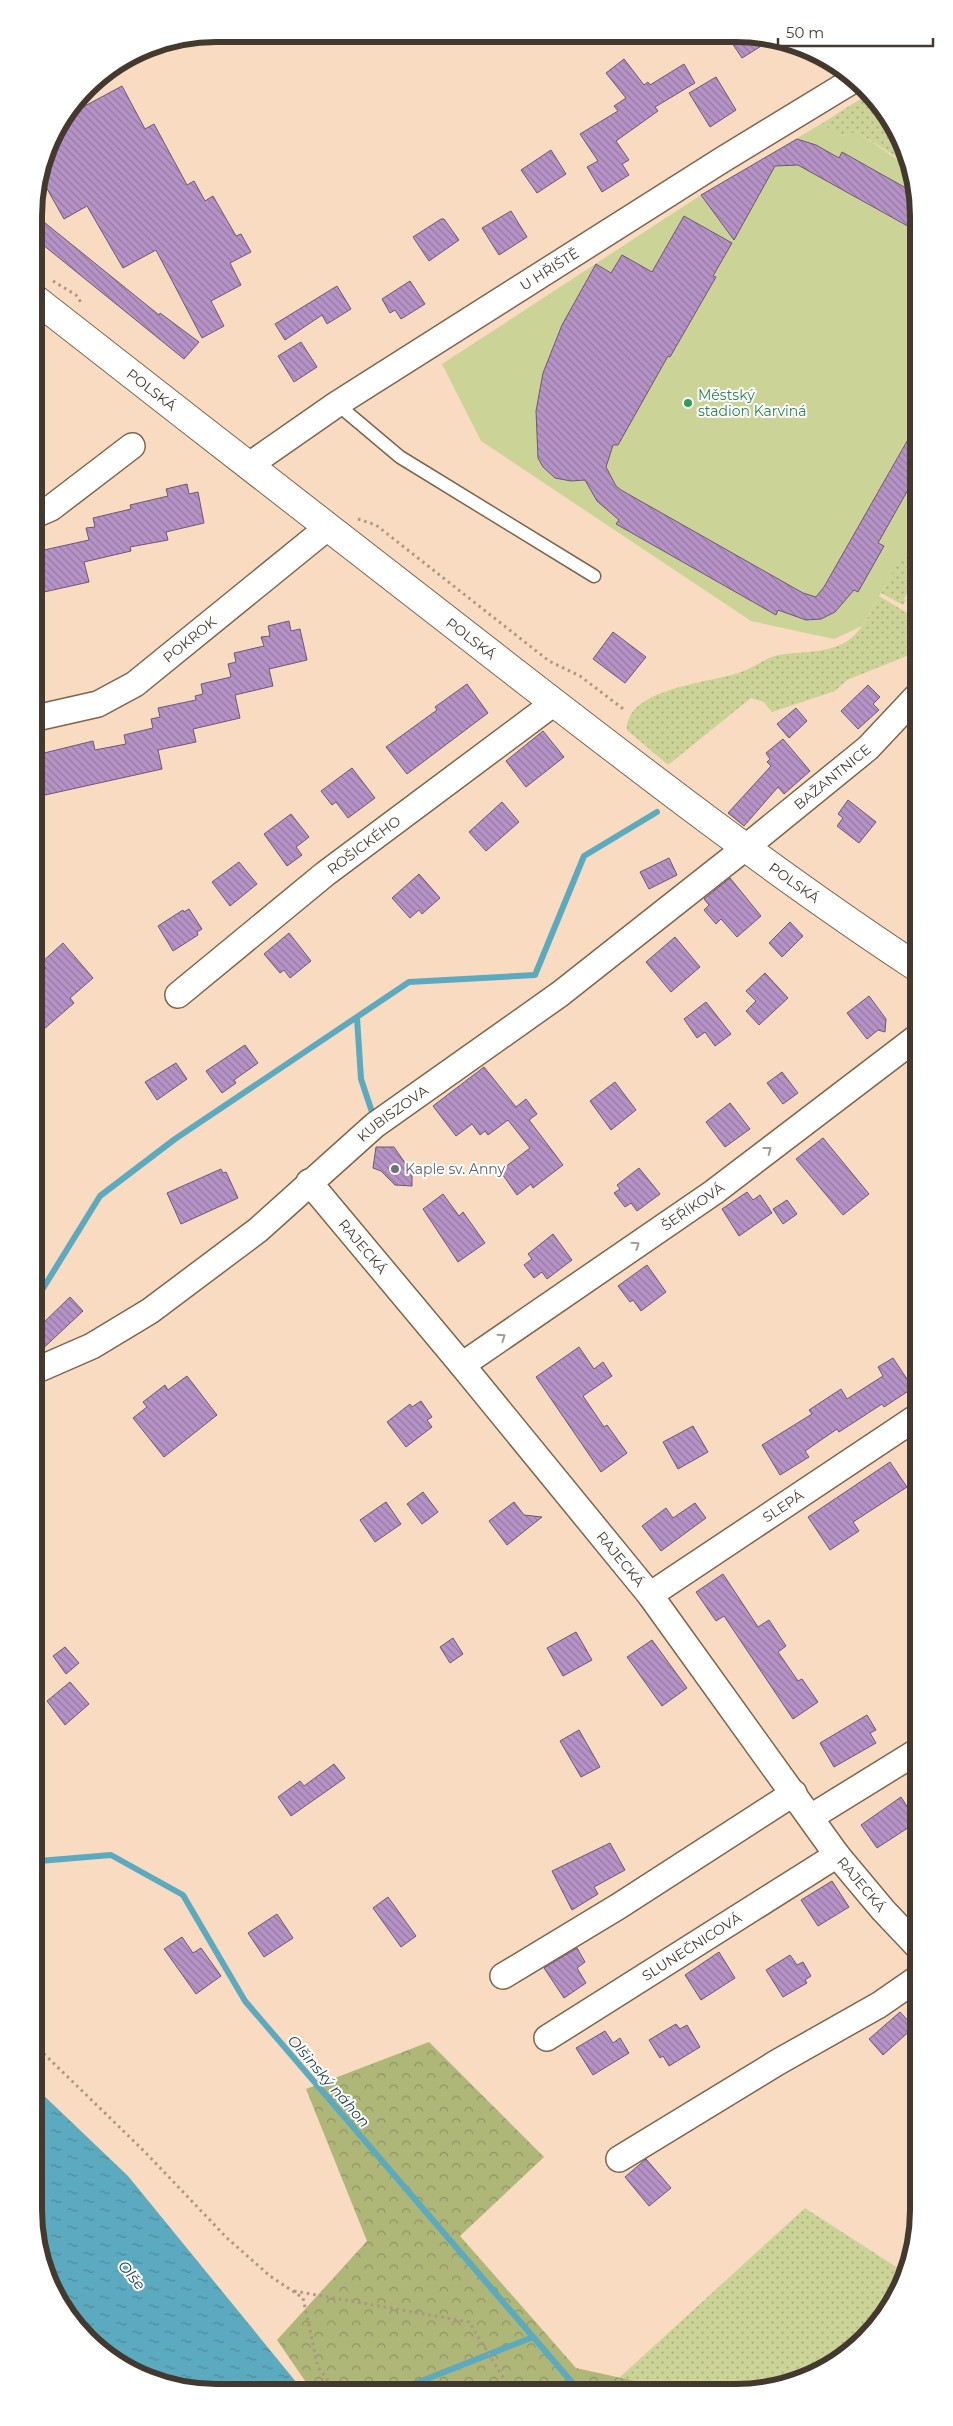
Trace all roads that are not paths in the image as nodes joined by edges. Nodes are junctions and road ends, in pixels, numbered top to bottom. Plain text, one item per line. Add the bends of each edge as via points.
1 (848, 83) edge
2 (43, 289) edge
3 (337, 404) junction
4 (132, 446) dead end
5 (248, 466) junction
6 (43, 512) edge
7 (327, 528) junction
8 (594, 576) dead end
9 (554, 703) junction
10 (910, 703) edge
11 (43, 716) edge
12 (745, 848) junction
13 (910, 963) edge
14 (178, 995) dead end
15 (910, 1043) edge
16 (309, 1182) junction
17 (462, 1365) junction
18 (42, 1368) edge
19 (910, 1422) edge
20 (650, 1595) junction
21 (910, 1756) edge
22 (794, 1793) junction
23 (811, 1817) junction
24 (837, 1855) junction
25 (910, 1938) edge
26 (503, 1976) dead end
27 (910, 1984) edge
28 (547, 2038) dead end
29 (618, 2159) dead end

1 - 3 street, U HŘIŠTĚ
2 - 5 street, POLSKÁ
3 - 5 street, U HŘIŠTĚ
3 - 8 lane via 400,457
4 - 6 street
5 - 7 street, POLSKÁ
7 - 9 street, POLSKÁ
7 - 11 street, POKROK via 135,684 98,704
9 - 12 street, POLSKÁ
9 - 14 street, ROŠICKÉHO via 325,874
10 - 12 street, BAŽANTNICE via 868,748
12 - 13 street, POLSKÁ
12 - 16 street, KUBISZOVA via 560,994 375,1125
17 -> 15 street, ŠEŘÍKOVÁ via 714,1192
16 - 17 street, RAJECKÁ
16 - 18 street, KUBISZOVA via 258,1230 150,1311 92,1346
17 - 20 street, RAJECKÁ
19 - 20 street, SLEPÁ
20 - 22 street, RAJECKÁ
21 - 23 street
22 - 23 street, RAJECKÁ
22 - 26 street
23 - 24 street, RAJECKÁ
24 - 25 street, RAJECKÁ
24 - 28 street, SLUNEČNICOVÁ
27 - 29 street

